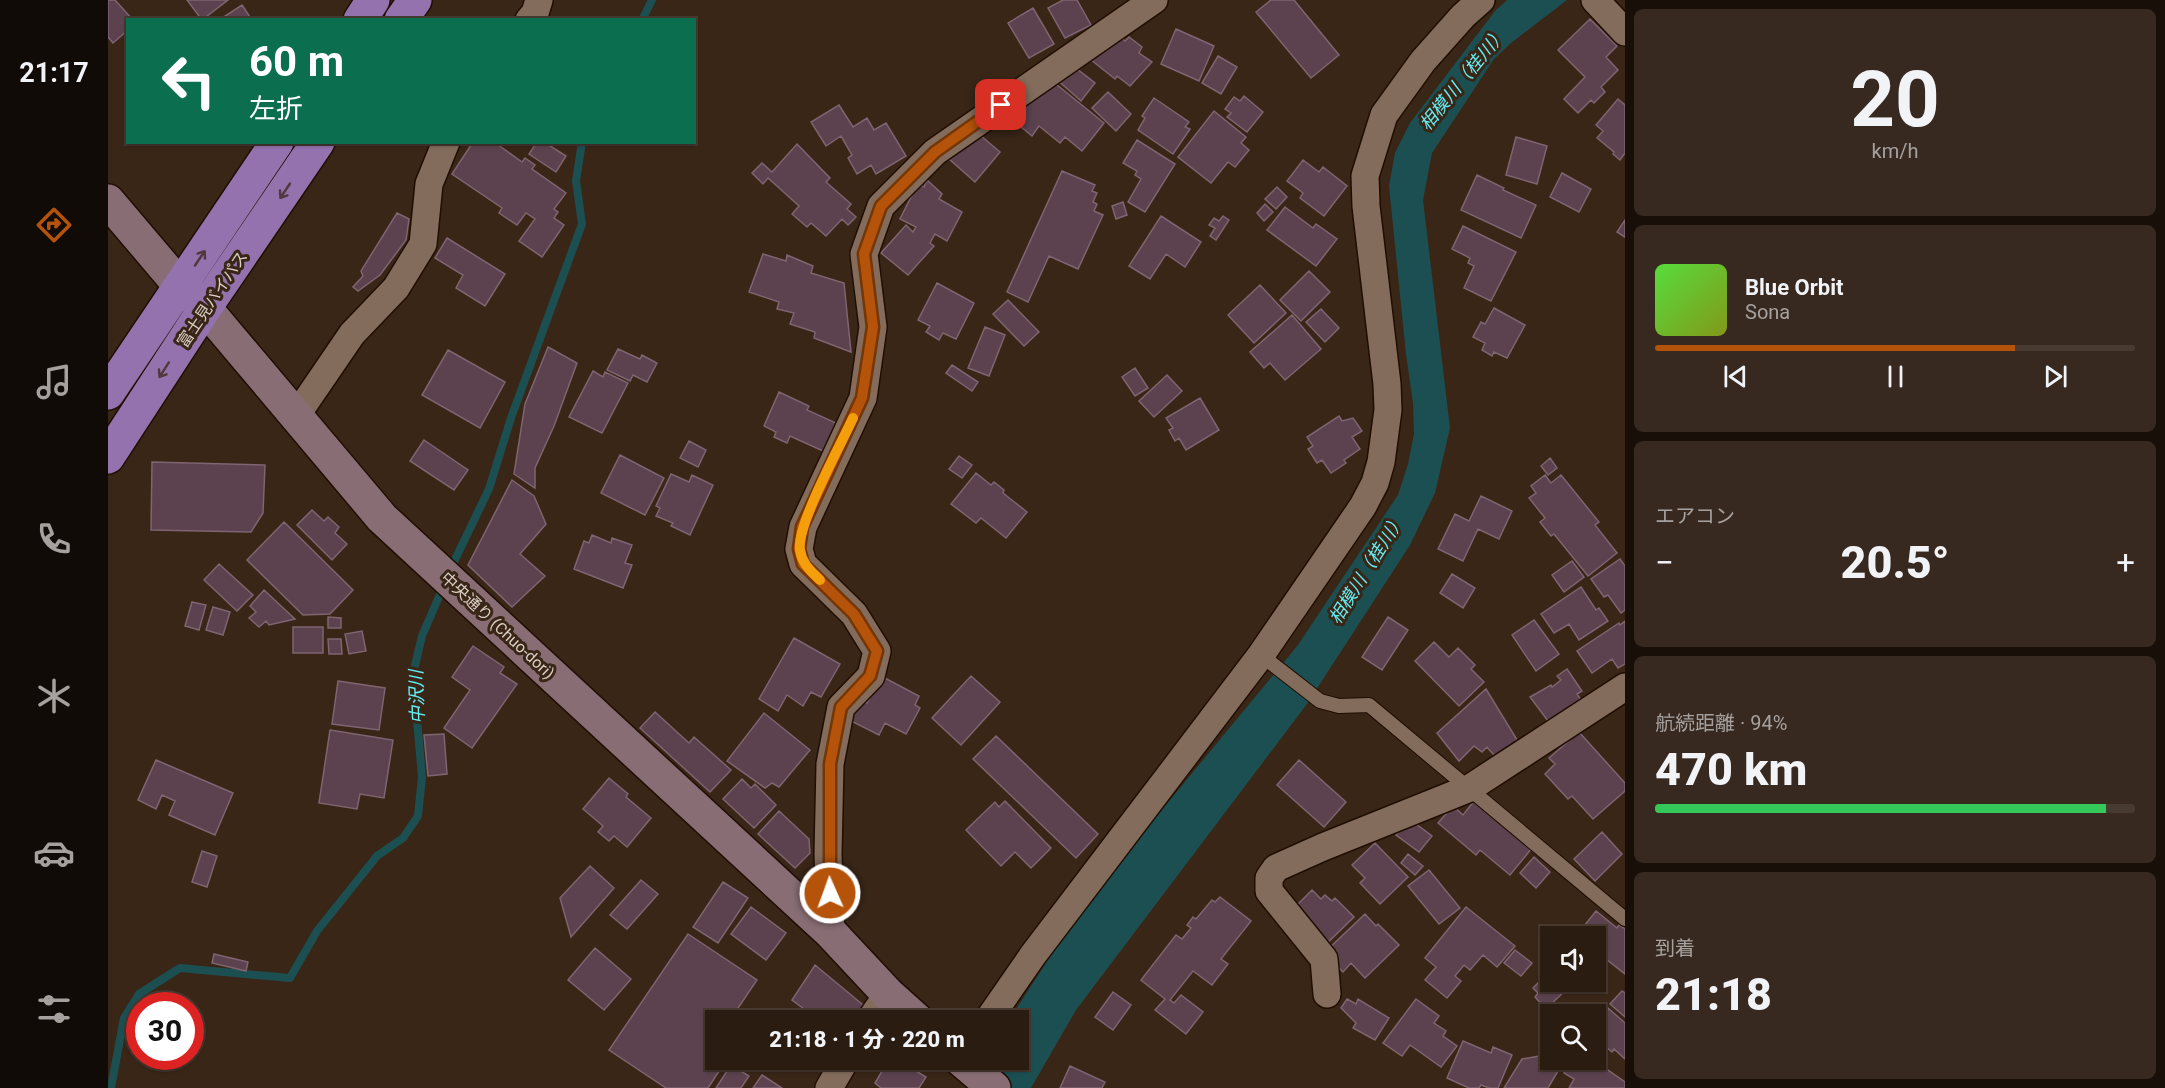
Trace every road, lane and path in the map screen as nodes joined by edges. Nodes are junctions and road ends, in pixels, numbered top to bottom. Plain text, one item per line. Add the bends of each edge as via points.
1 (373, 0) edge
2 (415, 0) edge
3 (539, 0) edge
4 (1154, 0) edge
5 (1481, 0) edge
6 (1595, 0) edge
7 (361, 18) edge
8 (402, 18) edge
9 (531, 18) edge
10 (1625, 32) edge
11 (277, 144) edge
12 (317, 144) edge
13 (445, 144) edge
14 (108, 201) edge
15 (181, 287) junction
16 (205, 308) junction
17 (108, 393) edge
18 (296, 416) junction
19 (108, 457) edge
20 (1265, 659) junction
21 (1625, 687) edge
22 (1470, 788) junction
23 (1625, 919) edge
24 (831, 933) junction
25 (888, 994) junction
26 (1327, 994) dead end
27 (877, 1010) edge
28 (906, 1010) edge
29 (995, 1010) edge
30 (840, 1070) edge
31 (973, 1070) edge
32 (830, 1088) edge
33 (994, 1088) edge

1 - 7 highway
2 - 8 highway
3 - 9 street
4 - 24 street via 935,152 881,206 864,254 873,327 862,398 802,527 799,549 803,564 854,614 877,651 870,676 841,707 830,764
5 - 20 street via 1423,61 1384,115 1365,176 1387,384 1381,462 1363,506
6 - 10 street
15 -> 11 highway, 富士見バイパス
12 -> 16 highway, 富士見バイパス
13 - 18 street via 429,184 423,244 396,288 351,334
14 - 15 street, 中央通り (Chuo-dori)
15 - 16 street, 中央通り (Chuo-dori)
15 - 17 highway, 富士見バイパス
16 - 18 street, 中央通り (Chuo-dori)
16 -> 19 highway, 富士見バイパス
18 - 24 street, 中央通り (Chuo-dori) via 382,518
20 - 22 lane via 1320,701 1339,706 1369,705
20 - 29 street via 1033,955
21 - 22 street
22 - 23 lane
22 - 26 street via 1276,868 1269,878 1269,891 1324,959
24 - 25 street, 中央通り (Chuo-dori)
25 - 27 street
25 - 28 street, 中央通り (Chuo-dori)
30 - 32 street
31 - 33 street

